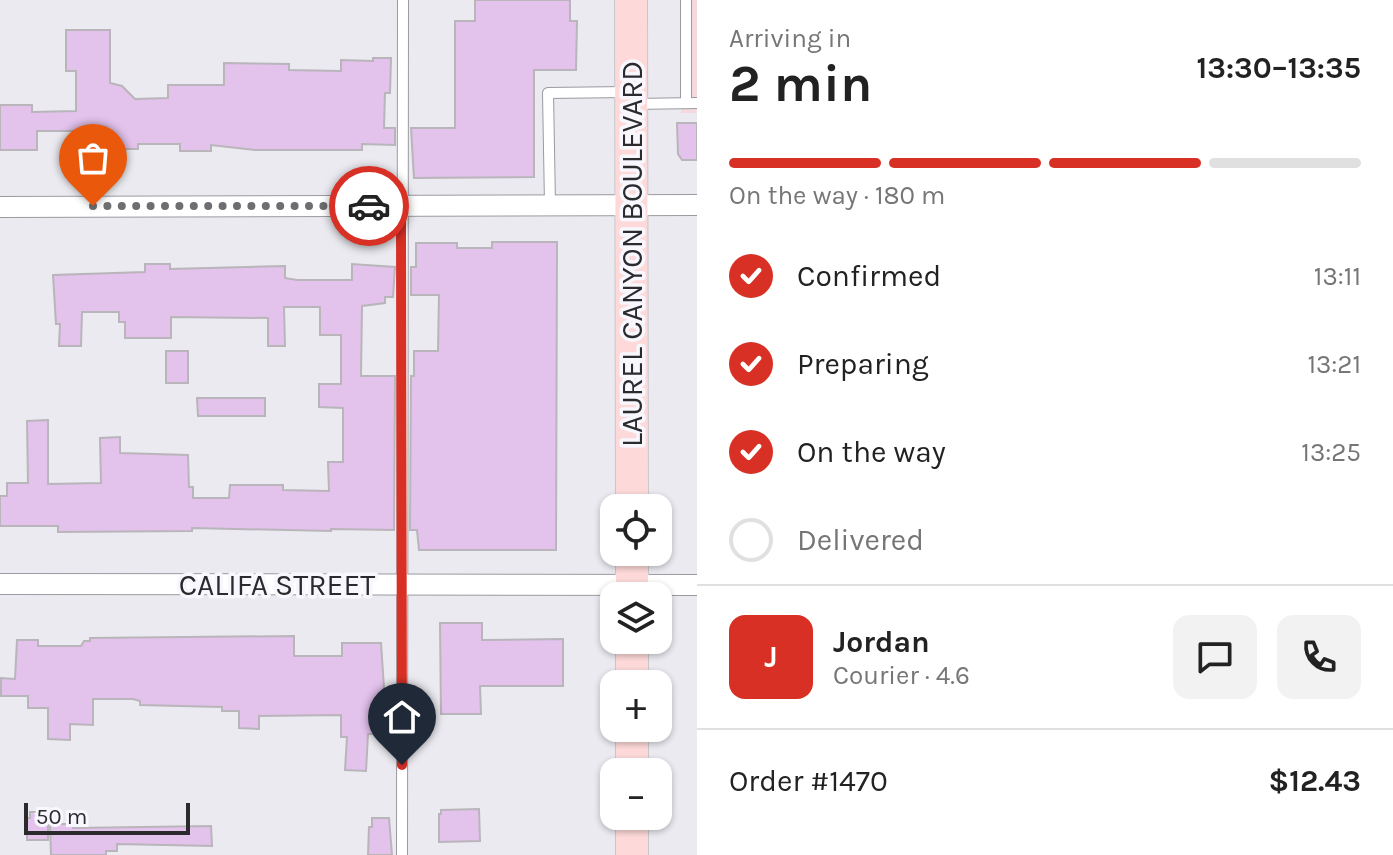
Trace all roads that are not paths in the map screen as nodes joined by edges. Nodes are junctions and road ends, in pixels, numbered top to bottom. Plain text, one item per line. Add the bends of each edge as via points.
1 (403, 0) edge
2 (631, 0) edge
3 (686, 0) edge
4 (632, 98) junction
5 (692, 103) edge
6 (550, 205) junction
7 (632, 205) junction
8 (697, 205) edge
9 (401, 206) junction
10 (0, 207) edge
11 (632, 494) edge
12 (0, 584) edge
13 (402, 585) junction
14 (697, 585) edge
15 (672, 587) edge
16 (600, 589) edge
17 (632, 830) edge
18 (402, 855) edge
19 (632, 855) edge

1 - 9 lane
2 - 4 main road, LAUREL CANYON BOULEVARD
3 - 5 lane
4 - 5 lane
4 - 6 lane via 548,93
4 - 7 main road, LAUREL CANYON BOULEVARD
6 - 7 street
6 - 9 street
7 - 8 street
7 - 11 main road, LAUREL CANYON BOULEVARD
9 - 10 street
9 - 13 lane
12 - 13 street, CALIFA STREET
13 - 16 street, CALIFA STREET
13 - 18 lane
14 - 15 street, CALIFA STREET
17 - 19 main road

